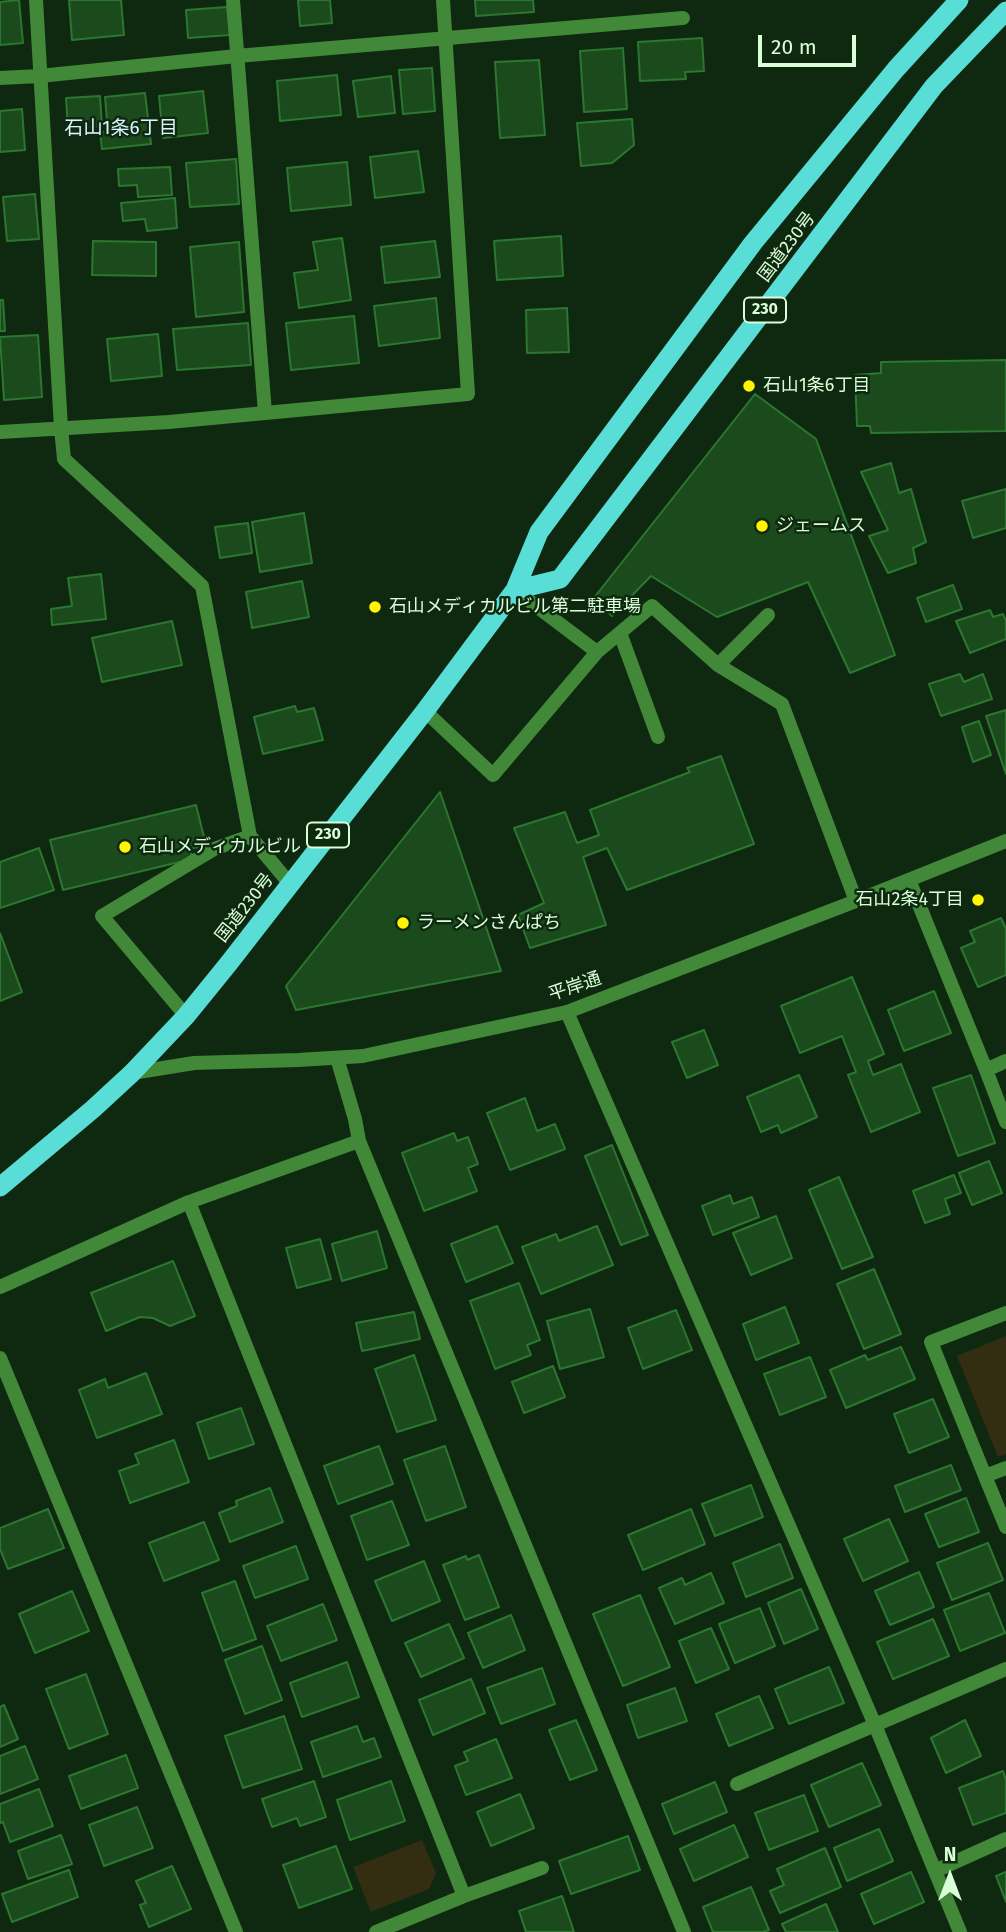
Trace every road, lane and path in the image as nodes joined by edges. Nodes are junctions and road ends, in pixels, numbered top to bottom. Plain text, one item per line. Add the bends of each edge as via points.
1 (36, 0) edge
2 (233, 0) edge
3 (443, 0) edge
4 (959, 0) edge
5 (1006, 11) edge
6 (683, 18) dead end
7 (446, 39) junction
8 (237, 56) junction
9 (39, 76) junction
10 (0, 78) edge
11 (265, 413) junction
12 (61, 428) junction
13 (0, 432) edge
14 (514, 590) junction
15 (768, 615) dead end
16 (620, 633) junction
17 (597, 652) junction
18 (718, 665) junction
19 (425, 711) junction
20 (658, 737) dead end
21 (250, 836) junction
22 (1006, 841) edge
23 (909, 880) junction
24 (290, 884) junction
25 (856, 901) junction
26 (567, 1012) junction
27 (186, 1016) junction
28 (337, 1058) junction
29 (1006, 1061) edge
30 (986, 1070) junction
31 (132, 1073) junction
32 (1006, 1122) edge
33 (359, 1141) junction
34 (0, 1186) edge
35 (189, 1202) junction
36 (0, 1287) edge
37 (1006, 1313) edge
38 (0, 1358) edge
39 (1006, 1468) edge
40 (985, 1476) junction
41 (1006, 1527) edge
42 (1006, 1669) edge
43 (875, 1725) junction
44 (737, 1784) dead end
45 (1006, 1839) edge
46 (542, 1868) dead end
47 (935, 1871) junction
48 (464, 1896) junction
49 (236, 1932) edge
50 (376, 1932) edge
51 (684, 1932) edge
52 (960, 1932) edge

1 - 9 street
2 - 8 street
3 - 7 street
4 - 14 highway, 国道230号 / 230 via 753,243 539,532
5 - 14 highway, 国道230号 / 230 via 934,86 560,579
6 - 7 street
7 - 8 street
7 - 11 street via 468,394
8 - 9 street
8 - 11 street
9 - 10 street
9 - 12 street
11 - 12 street
12 - 13 street
12 - 21 street via 64,458 202,586
14 - 17 street
14 - 19 highway, 国道230号 / 230
15 - 18 street
16 - 17 street
16 - 18 street via 652,606
16 - 20 street
17 - 19 street via 493,775
18 - 25 street via 782,704
19 - 24 highway, 国道230号 / 230
21 - 24 street
21 - 27 street via 214,849 102,916
22 - 23 street, 平岸通
23 - 25 street, 平岸通
23 - 30 street
24 - 27 highway, 国道230号 / 230
25 - 26 street, 平岸通
26 - 28 street, 平岸通
26 - 43 street
27 - 31 highway, 国道230号 / 230
28 - 31 street, 平岸通 via 194,1063
28 - 33 street
29 - 30 street
30 - 32 street
31 - 34 highway, 国道230号 / 230
33 - 35 street
33 - 51 street
35 - 36 street
35 - 48 street
37 - 40 street via 931,1342
38 - 49 street
39 - 40 street
40 - 41 street
42 - 43 street
43 - 44 street
43 - 47 street
45 - 47 street
46 - 48 street
47 - 52 street
48 - 50 street

